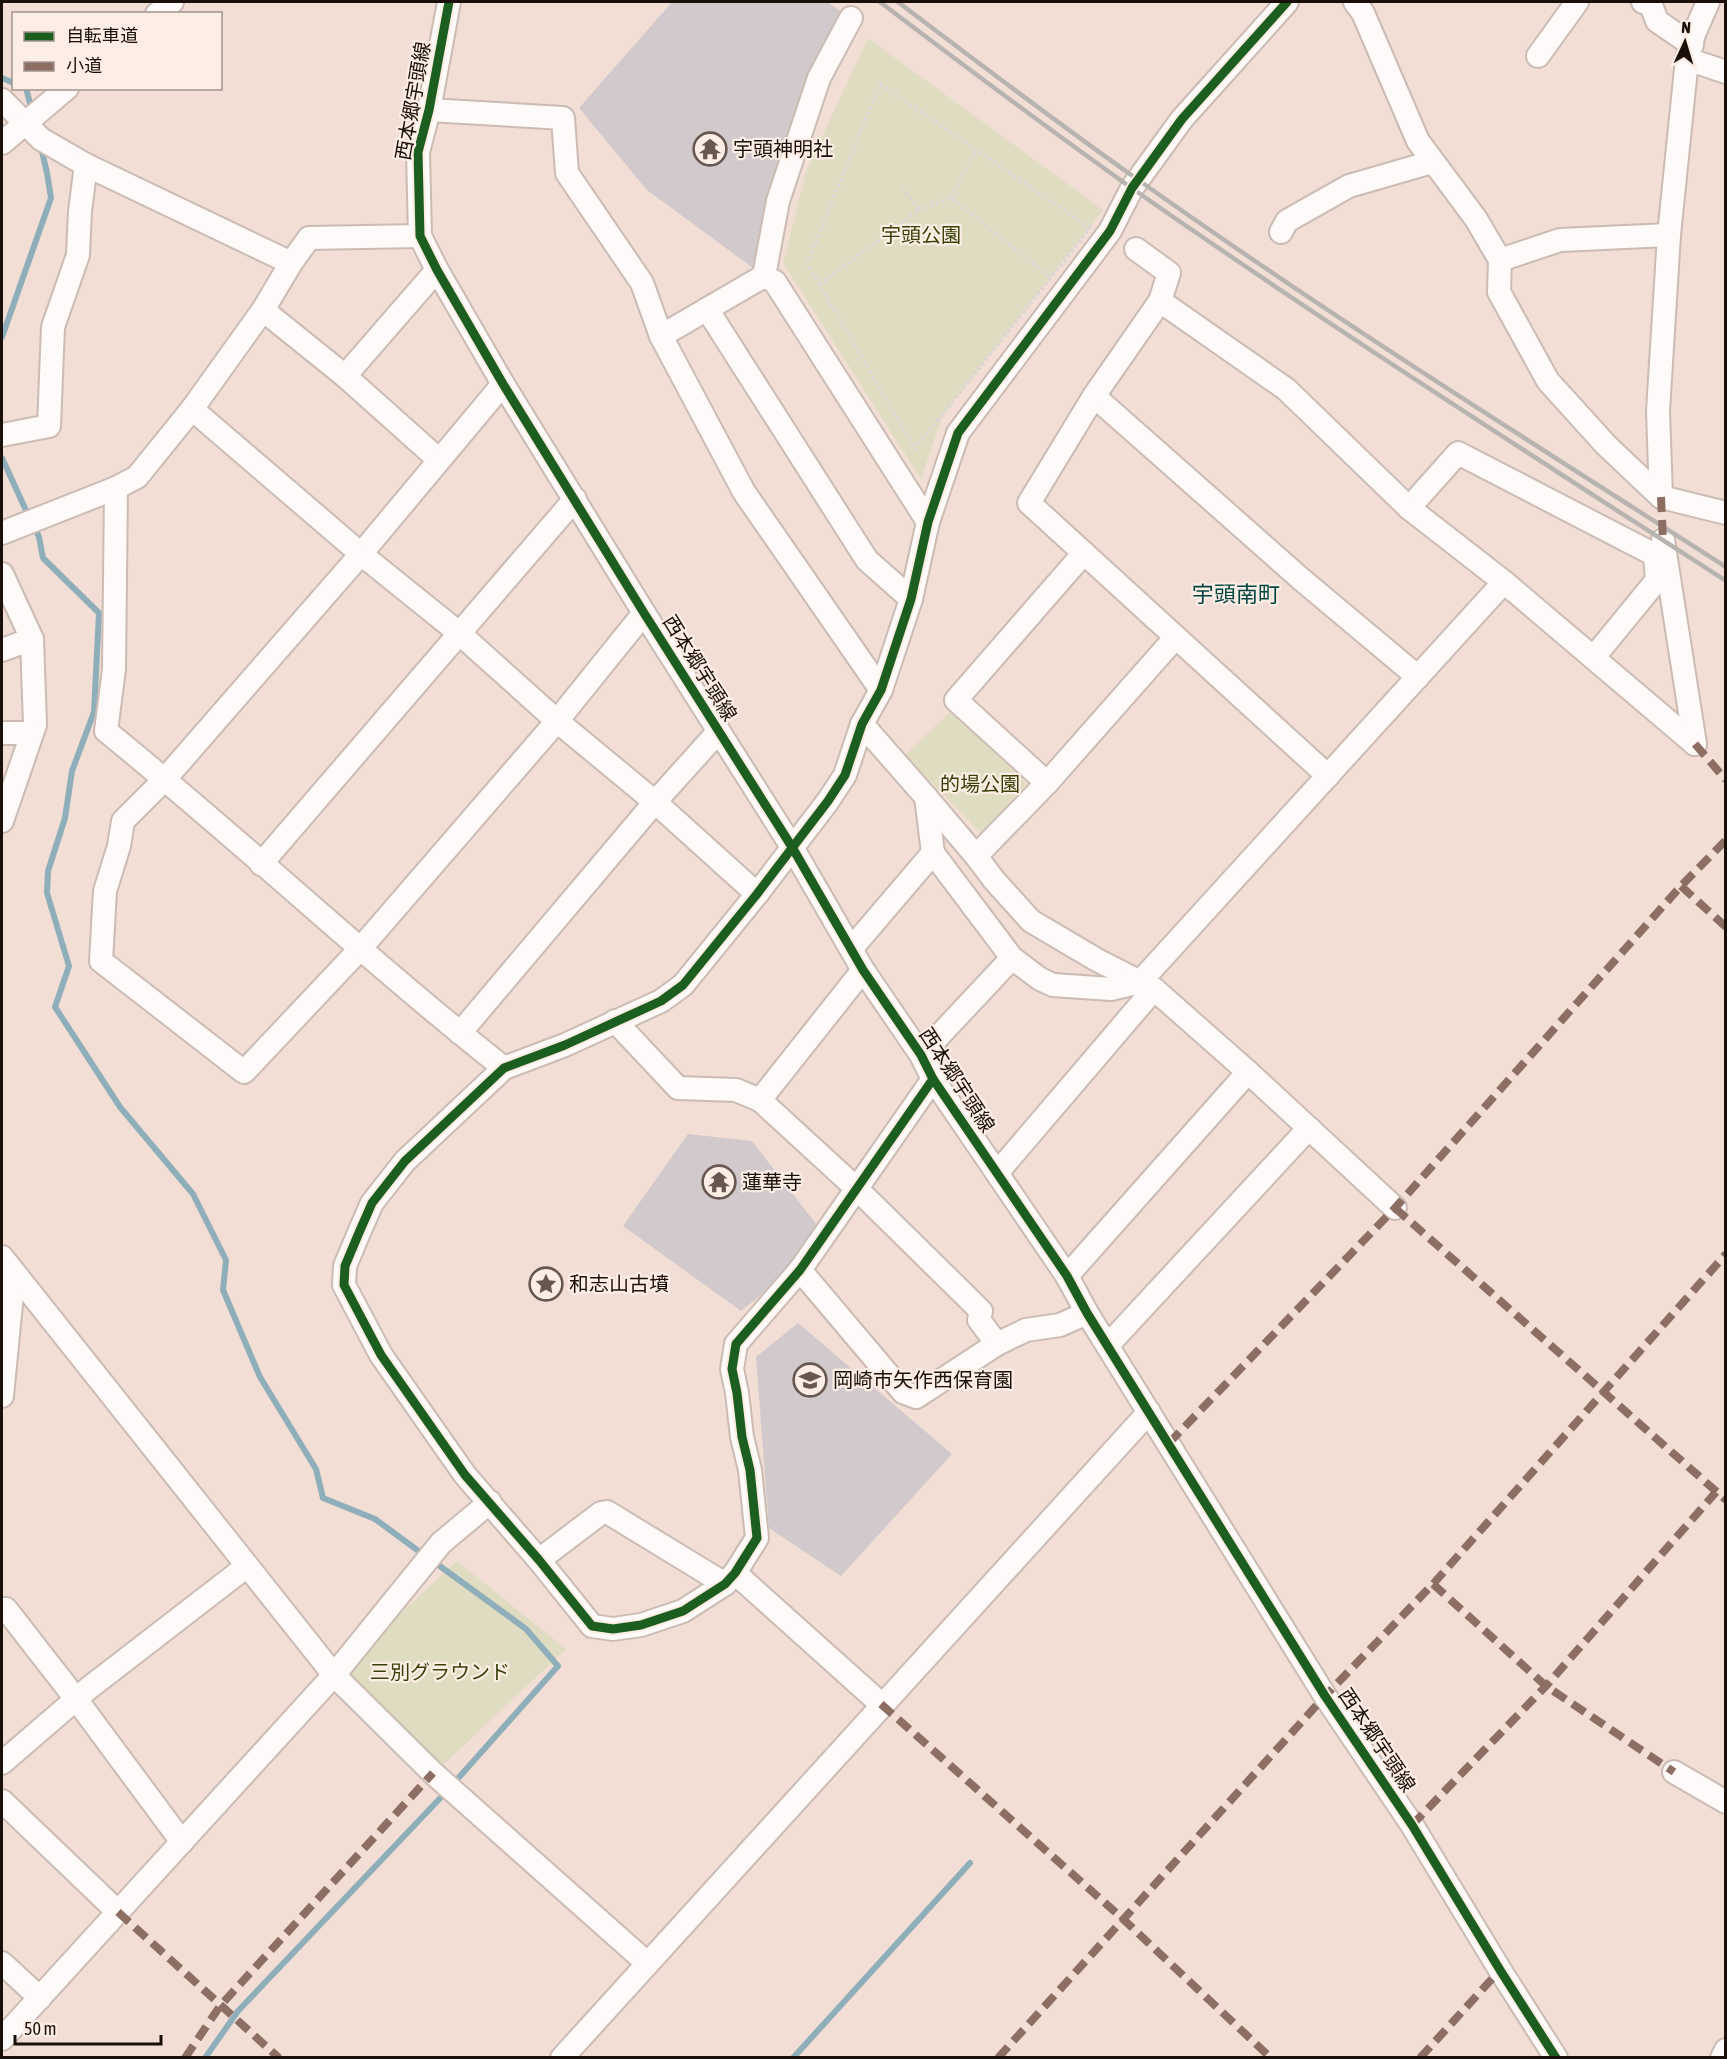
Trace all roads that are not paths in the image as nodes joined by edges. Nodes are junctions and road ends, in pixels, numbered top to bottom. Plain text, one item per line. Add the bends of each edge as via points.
1 (449, 2) edge
2 (1287, 2) edge
3 (1355, 2) edge
4 (1577, 2) edge
5 (1643, 2) edge
6 (1708, 2) edge
7 (851, 18) dead end
8 (1689, 52) junction
9 (1538, 56) dead end
10 (1725, 72) edge
11 (64, 90) edge
12 (2, 100) edge
13 (429, 110) junction
14 (24, 123) junction
15 (2, 143) edge
16 (1432, 162) junction
17 (87, 165) junction
18 (1281, 232) dead end
19 (1669, 235) junction
20 (420, 236) junction
21 (1136, 249) dead end
22 (1500, 260) junction
23 (291, 263) junction
24 (437, 270) junction
25 (764, 276) junction
26 (1160, 301) junction
27 (707, 309) junction
28 (264, 310) junction
29 (661, 336) junction
30 (345, 376) junction
31 (503, 384) junction
32 (1094, 396) junction
33 (192, 409) junction
34 (2, 435) edge
35 (439, 460) junction
36 (116, 488) junction
37 (1661, 497) junction
38 (575, 499) junction
39 (1408, 508) junction
40 (1725, 513) edge
41 (928, 522) junction
42 (2, 533) edge
43 (1663, 540) dead end
44 (1084, 553) junction
45 (361, 554) junction
46 (2, 574) edge
47 (1504, 582) junction
48 (911, 598) junction
49 (644, 613) junction
50 (459, 633) junction
51 (1175, 638) junction
52 (32, 639) junction
53 (2, 650) edge
54 (1594, 657) junction
55 (1418, 677) junction
56 (881, 690) junction
57 (556, 721) junction
58 (862, 724) junction
59 (718, 732) junction
60 (2, 733) edge
61 (32, 733) junction
62 (1328, 776) junction
63 (165, 779) junction
64 (1047, 783) junction
65 (926, 797) junction
66 (655, 802) junction
67 (2, 821) edge
68 (792, 847) junction
69 (933, 853) junction
70 (976, 856) junction
71 (261, 864) junction
72 (757, 894) junction
73 (360, 949) junction
74 (851, 949) junction
75 (1012, 958) junction
76 (863, 970) junction
77 (1147, 985) junction
78 (615, 1021) junction
79 (460, 1033) junction
80 (921, 1055) junction
81 (504, 1068) junction
82 (1248, 1072) junction
83 (933, 1079) junction
84 (760, 1100) junction
85 (1309, 1128) junction
86 (997, 1173) junction
87 (856, 1188) junction
88 (1395, 1208) dead end
89 (8, 1265) edge
90 (800, 1270) junction
91 (1067, 1276) junction
92 (1087, 1313) junction
93 (997, 1344) junction
94 (1108, 1345) junction
95 (2, 1396) edge
96 (1149, 1412) junction
97 (490, 1502) junction
98 (539, 1560) junction
99 (247, 1566) junction
100 (730, 1579) junction
101 (2, 1609) edge
102 (334, 1675) junction
103 (76, 1699) junction
104 (881, 1704) junction
105 (2, 1763) edge
106 (1674, 1772) dead end
107 (2, 1801) edge
108 (1725, 1802) edge
109 (182, 1842) junction
110 (118, 1912) junction
111 (2, 1963) edge
112 (647, 1963) junction
113 (40, 1998) junction
114 (2, 2039) edge
115 (1725, 2050) edge
116 (562, 2058) edge
117 (1556, 2058) edge
118 (1722, 2058) edge

1 - 13 street, 西本郷宇頭線
2 - 41 street via 1182,119 1132,188 1110,231 958,433
3 - 16 street via 1418,141
4 - 9 street
5 - 8 street via 1651,5 1657,21
6 - 8 street
7 - 25 street via 819,78 778,201
8 - 10 street
8 - 19 street
11 - 14 street
12 - 14 street
13 - 20 street, 西本郷宇頭線 via 418,152
13 - 29 street via 563,118 567,173 642,283
14 - 15 street
14 - 17 street via 41,139
16 - 18 street via 1349,186 1287,221
16 - 22 street via 1476,219
17 - 23 street
17 - 34 street via 78,255 53,327 49,426
19 - 22 street via 1560,240
19 - 37 street via 1658,411
20 - 23 street via 309,238
20 - 24 street, 西本郷宇頭線
21 - 26 street via 1169,273
22 - 37 street via 1499,292 1548,381 1606,445
23 - 28 street
24 - 30 street
24 - 31 street, 西本郷宇頭線
25 - 27 street
25 - 41 street via 775,282
26 - 32 street
26 - 39 street via 1286,389
27 - 29 street
27 - 48 street via 867,560
28 - 30 street
28 - 33 street
29 - 56 street via 744,492
30 - 35 street
31 - 35 street
31 - 38 street, 西本郷宇頭線
32 - 44 street via 1029,503
32 - 55 street
33 - 36 street via 137,477
33 - 45 street
35 - 45 street
36 - 42 street
36 - 63 street via 114,669 106,731
37 - 40 street
38 - 49 street, 西本郷宇頭線
38 - 50 street
39 - 47 street
39 - 54 street via 1458,453 1655,555 1658,580
41 - 48 street
43 - 54 street via 1695,744
44 - 51 street
44 - 64 street via 956,700
45 - 50 street
45 - 63 street
46 - 52 street
47 - 54 street
47 - 55 street
48 - 56 street
49 - 57 street
49 - 59 street, 西本郷宇頭線
50 - 57 street
50 - 71 street
51 - 62 street
51 - 64 street
52 - 53 street
52 - 61 street
55 - 62 street
56 - 58 street
57 - 66 street
57 - 73 street
58 - 65 street
58 - 68 street via 845,775
59 - 66 street
59 - 68 street, 西本郷宇頭線
60 - 61 street
61 - 67 street
62 - 77 street
63 - 71 street
63 - 73 street via 123,821 105,891 101,962 244,1072
64 - 70 street
65 - 69 street
65 - 70 street
66 - 72 street
66 - 79 street
68 - 72 street
68 - 74 street, 西本郷宇頭線
69 - 74 street
69 - 75 street
70 - 77 street via 1031,921
71 - 73 street
72 - 78 street via 683,985 661,1001
73 - 79 street
74 - 76 street, 西本郷宇頭線
75 - 77 street via 1053,985 1112,989
75 - 80 street
76 - 80 street, 西本郷宇頭線
76 - 84 street
77 - 82 street
77 - 86 street
78 - 81 street
78 - 84 street via 678,1088 736,1090
79 - 81 street
80 - 83 street, 西本郷宇頭線
81 - 97 street via 405,1161 372,1203 345,1266 344,1285 381,1355 465,1475
82 - 85 street
82 - 91 street
83 - 86 street, 西本郷宇頭線
83 - 87 street
84 - 87 street
85 - 88 street
85 - 94 street
86 - 91 street, 西本郷宇頭線
87 - 90 street
87 - 93 street via 981,1311 979,1320
89 - 95 street
89 - 99 street
90 - 93 street via 903,1392 916,1397
90 - 100 street via 736,1344 733,1354 757,1538
91 - 92 street, 西本郷宇頭線
92 - 93 street via 1060,1325 1026,1330
92 - 94 street, 西本郷宇頭線
94 - 96 street
96 - 104 street
96 - 117 street, 西本郷宇頭線
97 - 98 street
97 - 102 street via 441,1543
98 - 100 street via 607,1512
98 - 100 street via 592,1626 613,1629 641,1625 683,1611
99 - 102 street
99 - 103 street
100 - 104 street
101 - 103 street
102 - 109 street
102 - 112 street via 433,1773
103 - 105 street
103 - 109 street
104 - 112 street
106 - 108 street
107 - 110 street
109 - 110 street
110 - 113 street
111 - 113 street
112 - 116 street
113 - 114 street
115 - 118 street

